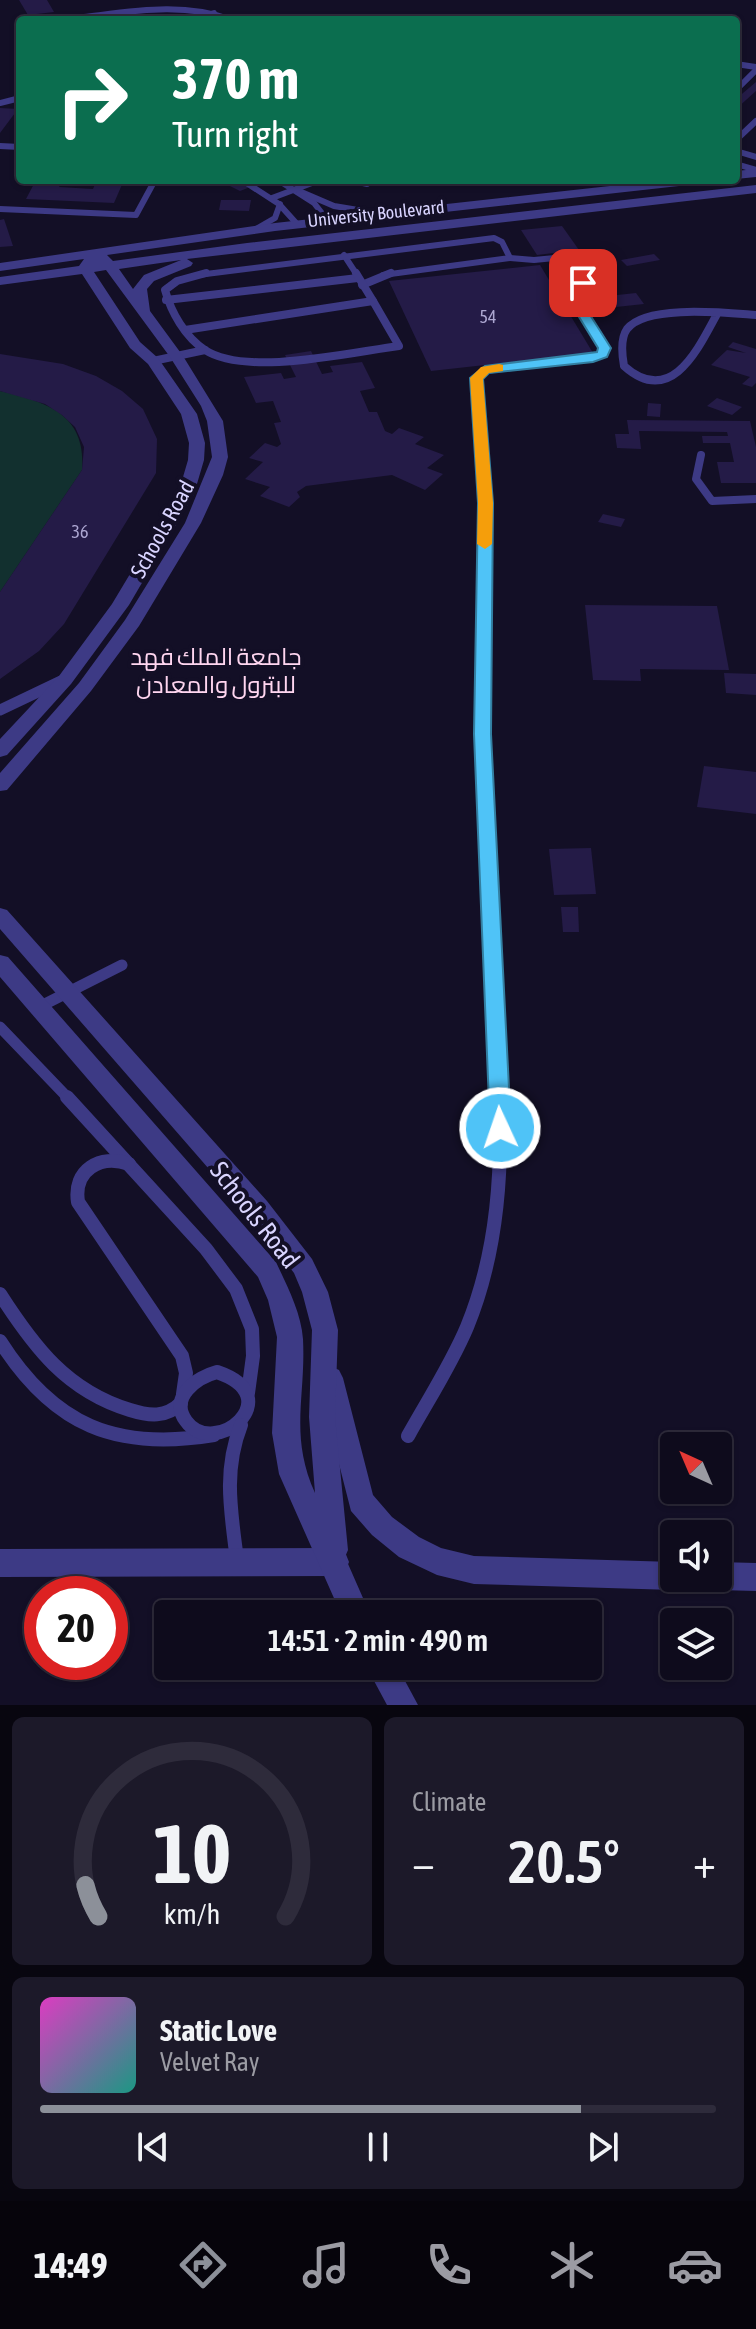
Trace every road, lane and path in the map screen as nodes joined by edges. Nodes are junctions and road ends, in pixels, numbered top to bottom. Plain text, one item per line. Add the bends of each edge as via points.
1 (215, 13) junction
2 (94, 16) edge
3 (205, 16) edge
4 (222, 16) edge
5 (756, 69) edge
6 (740, 86) edge
7 (756, 121) edge
8 (740, 136) edge
9 (756, 159) edge
10 (748, 171) edge
11 (153, 184) edge
12 (249, 184) edge
13 (286, 184) edge
14 (311, 184) edge
15 (662, 184) edge
16 (297, 190) junction
17 (756, 191) edge
18 (272, 198) junction
19 (280, 204) junction
20 (0, 209) edge
21 (407, 213) junction
22 (328, 221) junction
23 (297, 224) junction
24 (256, 229) junction
25 (247, 247) junction
26 (95, 251) junction
27 (344, 255) junction
28 (510, 258) junction
29 (109, 265) junction
30 (0, 267) edge
31 (85, 268) junction
32 (0, 281) edge
33 (360, 282) junction
34 (166, 300) junction
35 (373, 301) junction
36 (143, 311) junction
37 (717, 314) junction
38 (756, 315) edge
39 (185, 330) junction
40 (205, 350) junction
41 (176, 356) junction
42 (153, 361) junction
43 (701, 455) dead end
44 (756, 499) edge
45 (65, 680) junction
46 (0, 710) edge
47 (0, 751) edge
48 (0, 785) edge
49 (0, 915) edge
50 (0, 963) edge
51 (122, 965) dead end
52 (10, 980) edge
53 (66, 992) junction
54 (39, 1007) junction
55 (0, 1027) edge
56 (133, 1166) junction
57 (0, 1294) edge
58 (0, 1341) edge
59 (325, 1358) junction
60 (248, 1393) junction
61 (182, 1399) junction
62 (243, 1420) junction
63 (214, 1435) junction
64 (408, 1436) dead end
65 (238, 1561) junction
66 (335, 1562) junction
67 (0, 1563) edge
68 (660, 1576) edge
69 (732, 1576) edge
70 (756, 1577) edge
71 (350, 1600) edge
72 (389, 1680) edge
73 (403, 1705) edge

1 - 2 lane via 174,8
1 - 3 lane
1 - 4 lane
5 - 6 lane
7 - 8 lane
9 - 10 lane
11 - 20 lane via 136,215
12 - 18 lane
13 - 16 lane
14 - 16 lane
15 - 21 street, University Boulevard
16 - 18 lane
16 - 21 lane via 350,210
16 - 22 lane
17 - 25 street, University Boulevard
18 - 19 lane
19 - 23 lane
19 - 24 lane via 275,218
21 - 22 street, University Boulevard
22 - 23 street, University Boulevard
23 - 24 street, University Boulevard
24 - 26 street, University Boulevard
25 - 29 street, University Boulevard
25 - 36 street via 149,278 140,288
26 - 29 street
26 - 30 street, University Boulevard
26 - 31 street
27 - 28 lane via 494,238
27 - 33 lane
27 - 34 lane via 215,271 169,285
28 - 33 lane
28 - 64 lane via 565,257 583,283 574,299 605,351 593,358 485,370 476,378 485,503 482,734 502,1159 486,1271 466,1329
29 - 31 street, University Boulevard
29 - 36 street
31 - 32 street, University Boulevard
31 - 42 street, Schools Road via 135,345
33 - 34 lane
33 - 35 lane
34 - 39 lane
35 - 39 lane
35 - 40 lane via 399,346 265,364
36 - 41 street
37 - 37 lane via 657,315 633,323 625,332 624,366 651,379 674,378
37 - 38 lane
39 - 40 lane
40 - 41 lane
41 - 42 lane
41 - 48 street via 215,421 220,457 215,475 193,523 111,654
42 - 45 street, Schools Road via 194,428 192,478 120,605
43 - 44 lane via 696,479 712,501
45 - 46 lane
45 - 47 street, Schools Road
49 - 53 street
50 - 52 street, Schools Road
51 - 53 lane
52 - 54 street, Schools Road
53 - 54 lane
53 - 59 street via 303,1266 325,1330
54 - 66 street, Schools Road via 267,1270 290,1337 285,1433 293,1474
55 - 56 lane
56 - 60 lane via 240,1295 254,1341
56 - 61 lane via 121,1159 94,1163 77,1179 75,1192 182,1356
57 - 61 lane via 48,1364 81,1391 144,1414 167,1414
58 - 63 lane via 42,1396 78,1418 151,1441
59 - 66 street via 322,1417
59 - 68 street via 361,1502 409,1547 474,1570
60 - 61 lane via 237,1378 217,1372 197,1379
60 - 62 lane
61 - 63 lane via 186,1422
62 - 63 lane
62 - 65 lane via 226,1469
65 - 66 street
65 - 67 street
66 - 71 street
69 - 70 street
72 - 73 street

